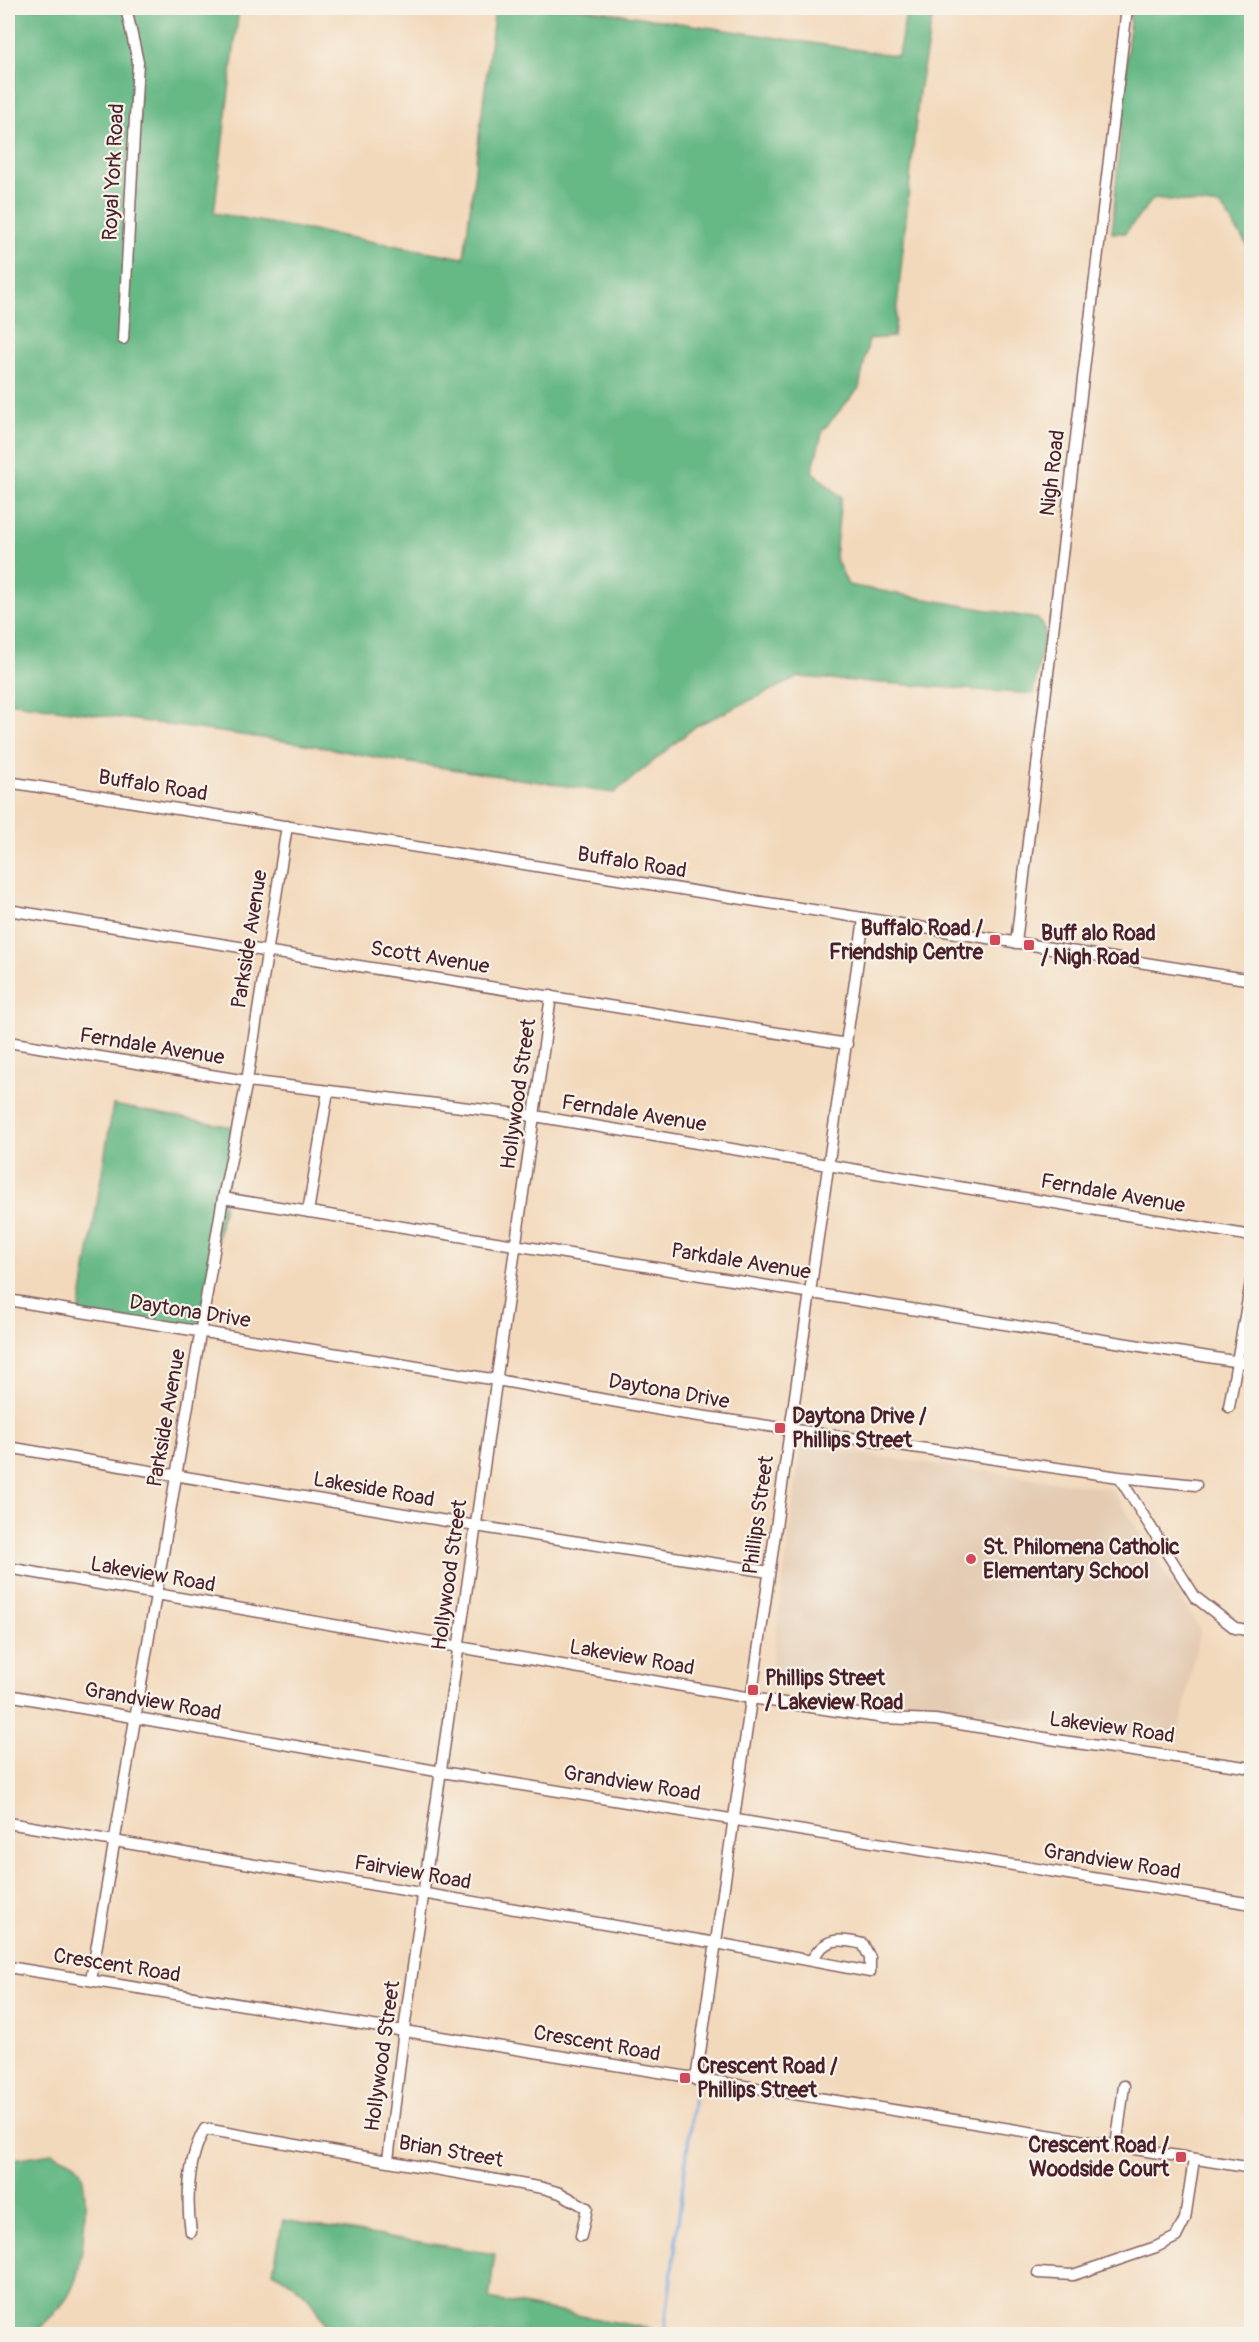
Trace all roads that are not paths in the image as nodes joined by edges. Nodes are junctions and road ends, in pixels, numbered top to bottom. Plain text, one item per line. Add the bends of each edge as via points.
1 (126, 8) edge
2 (1127, 8) edge
3 (8, 73) edge
4 (8, 146) edge
5 (123, 339) dead end
6 (8, 782) edge
7 (287, 826) junction
8 (8, 910) edge
9 (864, 920) junction
10 (1016, 943) junction
11 (266, 951) junction
12 (1251, 980) edge
13 (551, 996) junction
14 (8, 1042) edge
15 (847, 1044) junction
16 (247, 1081) junction
17 (328, 1091) junction
18 (535, 1116) junction
19 (829, 1165) junction
20 (223, 1198) junction
21 (308, 1212) junction
22 (1251, 1236) edge
23 (516, 1246) junction
24 (1251, 1276) edge
25 (810, 1292) junction
26 (8, 1300) edge
27 (201, 1333) junction
28 (1238, 1362) junction
29 (1251, 1364) edge
30 (497, 1380) junction
31 (1229, 1407) dead end
32 (790, 1430) junction
33 (8, 1448) edge
34 (176, 1476) junction
35 (1119, 1477) junction
36 (1196, 1485) dead end
37 (477, 1526) junction
38 (8, 1568) edge
39 (769, 1572) junction
40 (157, 1594) junction
41 (1251, 1631) edge
42 (458, 1646) junction
43 (8, 1695) edge
44 (751, 1698) junction
45 (135, 1717) junction
46 (1251, 1768) edge
47 (442, 1772) junction
48 (734, 1819) junction
49 (8, 1823) edge
50 (114, 1841) junction
51 (424, 1893) junction
52 (1251, 1904) edge
53 (716, 1943) junction
54 (811, 1961) junction
55 (8, 1967) edge
56 (91, 1980) junction
57 (404, 2030) junction
58 (699, 2080) junction
59 (1124, 2086) dead end
60 (1116, 2147) junction
61 (1194, 2159) junction
62 (388, 2160) junction
63 (1251, 2168) edge
64 (191, 2232) dead end
65 (581, 2236) dead end
66 (1038, 2272) dead end

1 - 5 street, Royal York Road via 138,62
2 - 10 street, Nigh Road
3 - 4 street
6 - 7 street, Buffalo Road
7 - 9 street, Buffalo Road
7 - 11 street, Parkside Avenue
8 - 11 street, Scott Avenue
9 - 10 street, Buffalo Road
9 - 15 street, Phillips Street
10 - 12 street, Buffalo Road
11 - 13 street, Scott Avenue
11 - 16 street, Parkside Avenue
13 - 15 street, Scott Avenue
13 - 18 street, Hollywood Street
14 - 16 street, Ferndale Avenue
15 - 19 street, Phillips Street
16 - 17 street, Ferndale Avenue
16 - 20 street, Parkside Avenue
17 - 18 street, Ferndale Avenue
17 - 21 street
18 - 19 street, Ferndale Avenue
18 - 23 street, Hollywood Street
19 - 22 street, Ferndale Avenue
19 - 25 street, Phillips Street
20 - 21 street, Parkdale Avenue
20 - 27 street, Parkside Avenue
21 - 23 street, Parkdale Avenue
23 - 25 street, Parkdale Avenue
23 - 30 street, Hollywood Street
24 - 28 street
25 - 28 street, Parkdale Avenue
25 - 32 street, Phillips Street
26 - 27 street, Daytona Drive
27 - 30 street, Daytona Drive
27 - 34 street, Parkside Avenue
28 - 29 street, Parkdale Avenue
28 - 31 street
30 - 32 street, Daytona Drive
30 - 37 street, Hollywood Street
32 - 35 street, Daytona Drive
32 - 39 street, Phillips Street
33 - 34 street, Lakeside Road
34 - 37 street, Lakeside Road
34 - 40 street, Parkside Avenue
35 - 36 street, Daytona Drive
35 - 41 street via 1195,1597 1235,1628
37 - 39 street, Lakeside Road
37 - 42 street, Hollywood Street
38 - 40 street, Lakeview Road
39 - 44 street, Phillips Street
40 - 42 street, Lakeview Road
40 - 45 street, Parkside Avenue
42 - 44 street, Lakeview Road
42 - 47 street, Hollywood Street
43 - 45 street, Grandview Road
44 - 46 street, Lakeview Road via 884,1718 935,1720
44 - 48 street, Phillips Street
45 - 47 street, Grandview Road
45 - 50 street, Parkside Avenue
47 - 48 street, Grandview Road
47 - 51 street, Hollywood Street
48 - 52 street, Grandview Road
48 - 53 street, Phillips Street
49 - 50 street, Fairview Road
50 - 51 street, Fairview Road
50 - 56 street, Parkside Avenue
51 - 53 street, Fairview Road
51 - 57 street, Hollywood Street
53 - 54 street, Fairview Road
53 - 58 street, Phillips Street
54 - 54 street, Fairview Road via 831,1965 870,1972 870,1958 863,1944 842,1939 828,1942
55 - 56 street, Crescent Road
56 - 57 street, Crescent Road
57 - 58 street, Crescent Road
57 - 62 street, Hollywood Street
58 - 60 street, Crescent Road
59 - 60 street
60 - 61 street, Crescent Road
61 - 63 street, Crescent Road
61 - 66 street via 1185,2219 1176,2237 1073,2275
62 - 64 street, Brian Street via 205,2129 194,2154 187,2210
62 - 65 street, Brian Street via 560,2193 587,2208

